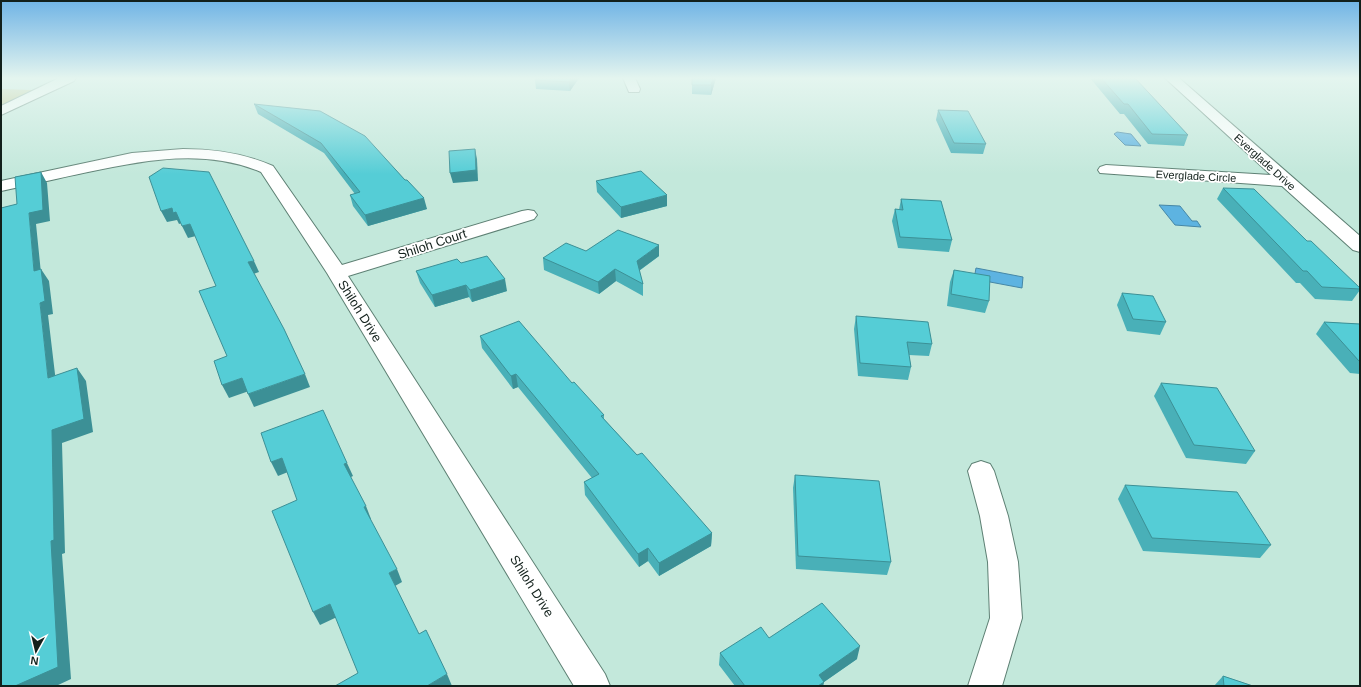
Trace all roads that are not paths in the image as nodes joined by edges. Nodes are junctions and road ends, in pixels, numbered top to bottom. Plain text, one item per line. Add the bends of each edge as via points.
1 (1207, 110) edge
2 (1106, 170) dead end
3 (1286, 181) junction
4 (1, 186) edge
5 (528, 215) dead end
6 (1360, 246) edge
7 (337, 273) junction
8 (981, 471) dead end
9 (593, 686) edge
10 (985, 686) edge

1 - 3 street, Everglade Drive
2 - 3 street, Everglade Circle
3 - 6 street, Everglade Drive
4 - 7 street, Shiloh Drive via 153,155 193,154 238,158 267,169
5 - 7 street, Shiloh Court
7 - 9 street, Shiloh Drive
8 - 10 street via 994,516 1003,562 1006,618

